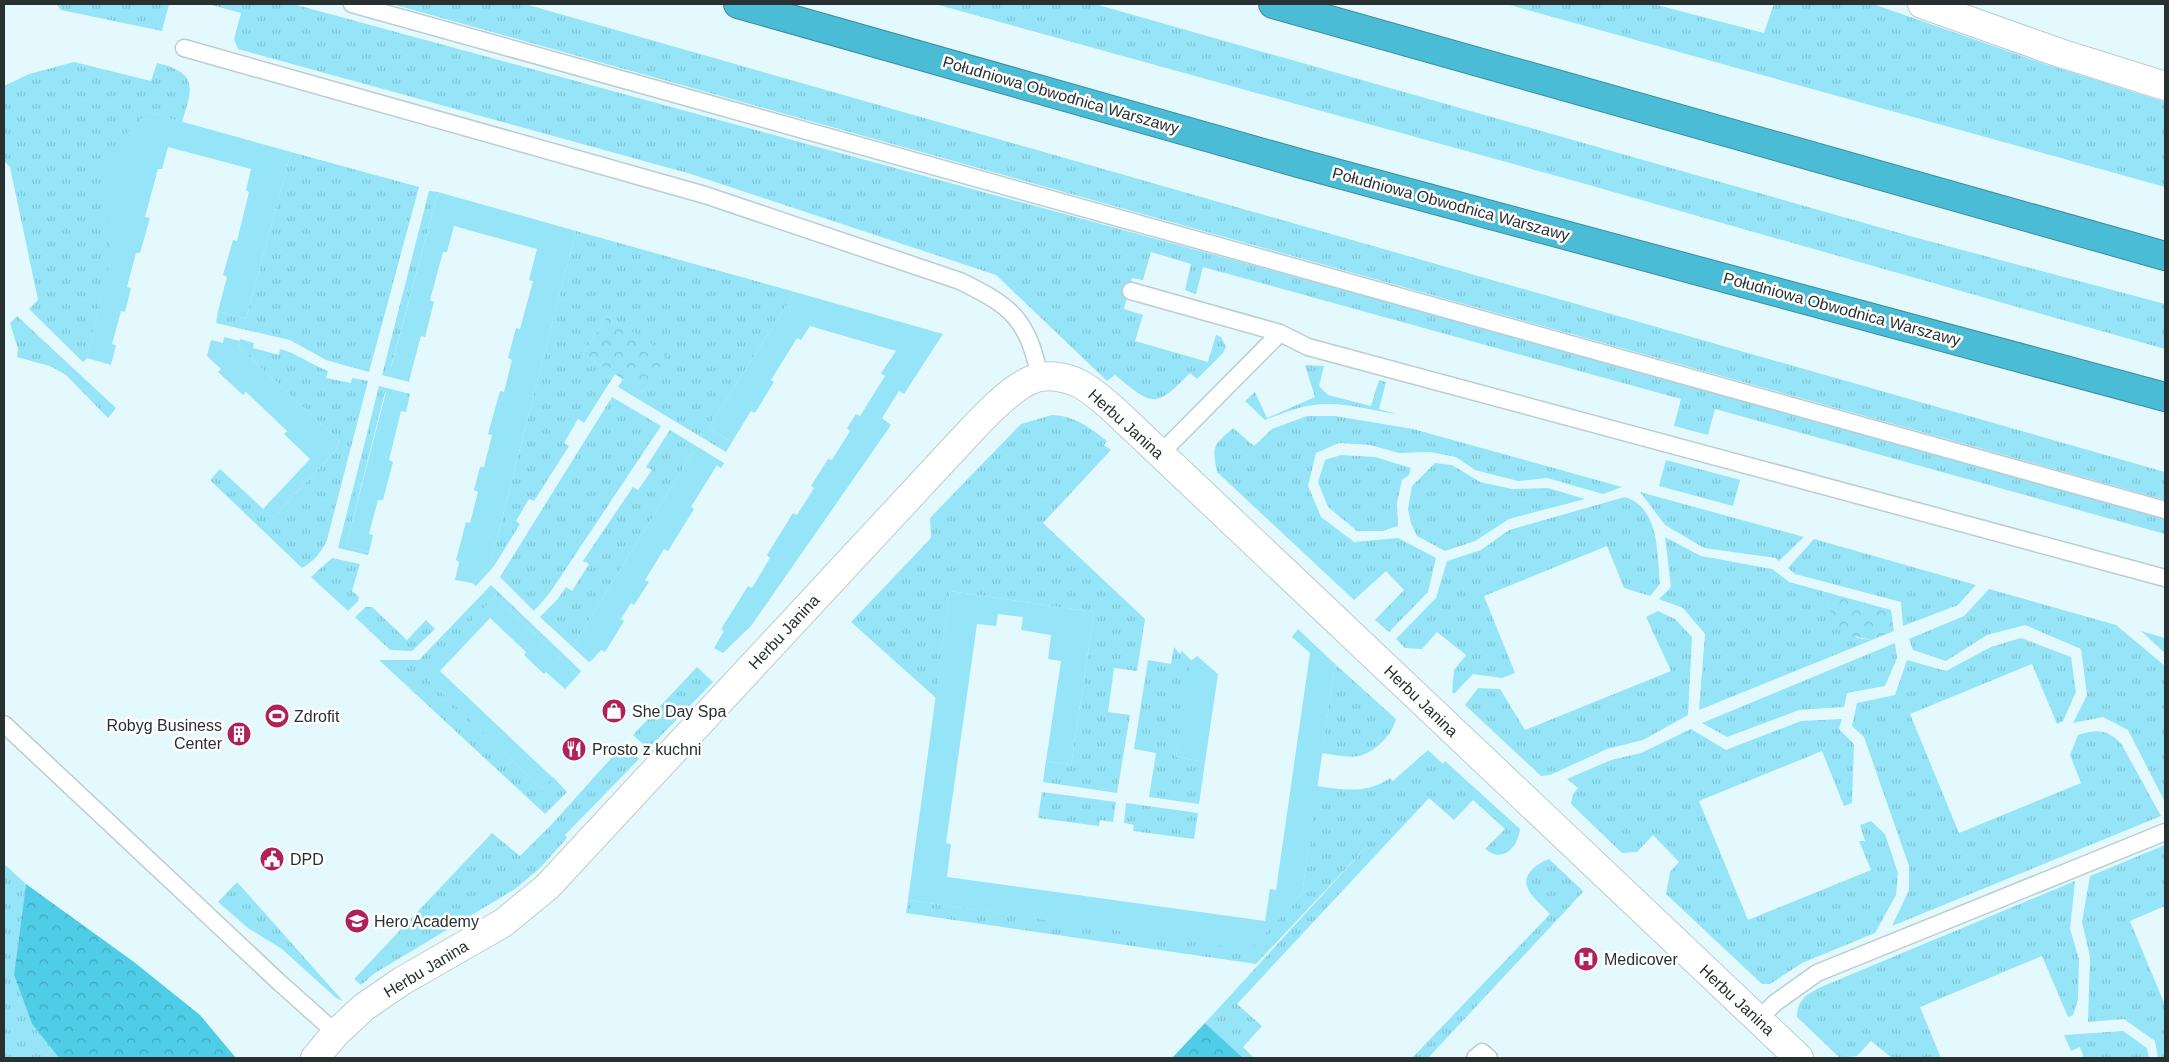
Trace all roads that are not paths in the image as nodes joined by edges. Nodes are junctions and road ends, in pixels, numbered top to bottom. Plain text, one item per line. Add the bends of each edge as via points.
1 (352, 4) edge
2 (738, 4) edge
3 (1273, 4) edge
4 (1922, 4) edge
5 (184, 48) dead end
6 (2165, 86) edge
7 (2165, 256) edge
8 (1131, 291) dead end
9 (1280, 333) junction
10 (1040, 377) junction
11 (2165, 396) edge
12 (1160, 454) junction
13 (2165, 510) edge
14 (2165, 578) edge
15 (4, 724) edge
16 (2165, 832) edge
17 (1758, 1020) junction
18 (336, 1033) junction
19 (315, 1058) edge
20 (1475, 1058) edge
21 (1489, 1058) edge
22 (1799, 1058) edge

1 - 13 lane
2 - 11 highway, Południowa Obwodnica Warszawy via 1302,164
3 - 7 highway
4 - 6 street
5 - 10 lane via 705,195 960,281 989,295 1010,311 1034,348
8 - 9 lane
9 - 12 lane
9 - 14 lane via 1308,347
10 - 12 street, Herbu Janina via 1077,383 1090,391
10 - 18 street, Herbu Janina via 1007,396 951,452 547,887 503,923 402,981 364,1007
12 - 17 street, Herbu Janina
15 - 18 lane
16 - 17 lane via 1817,973 1775,1003
17 - 22 street, Herbu Janina
18 - 19 street, Herbu Janina
20 - 21 lane via 1482,1052

